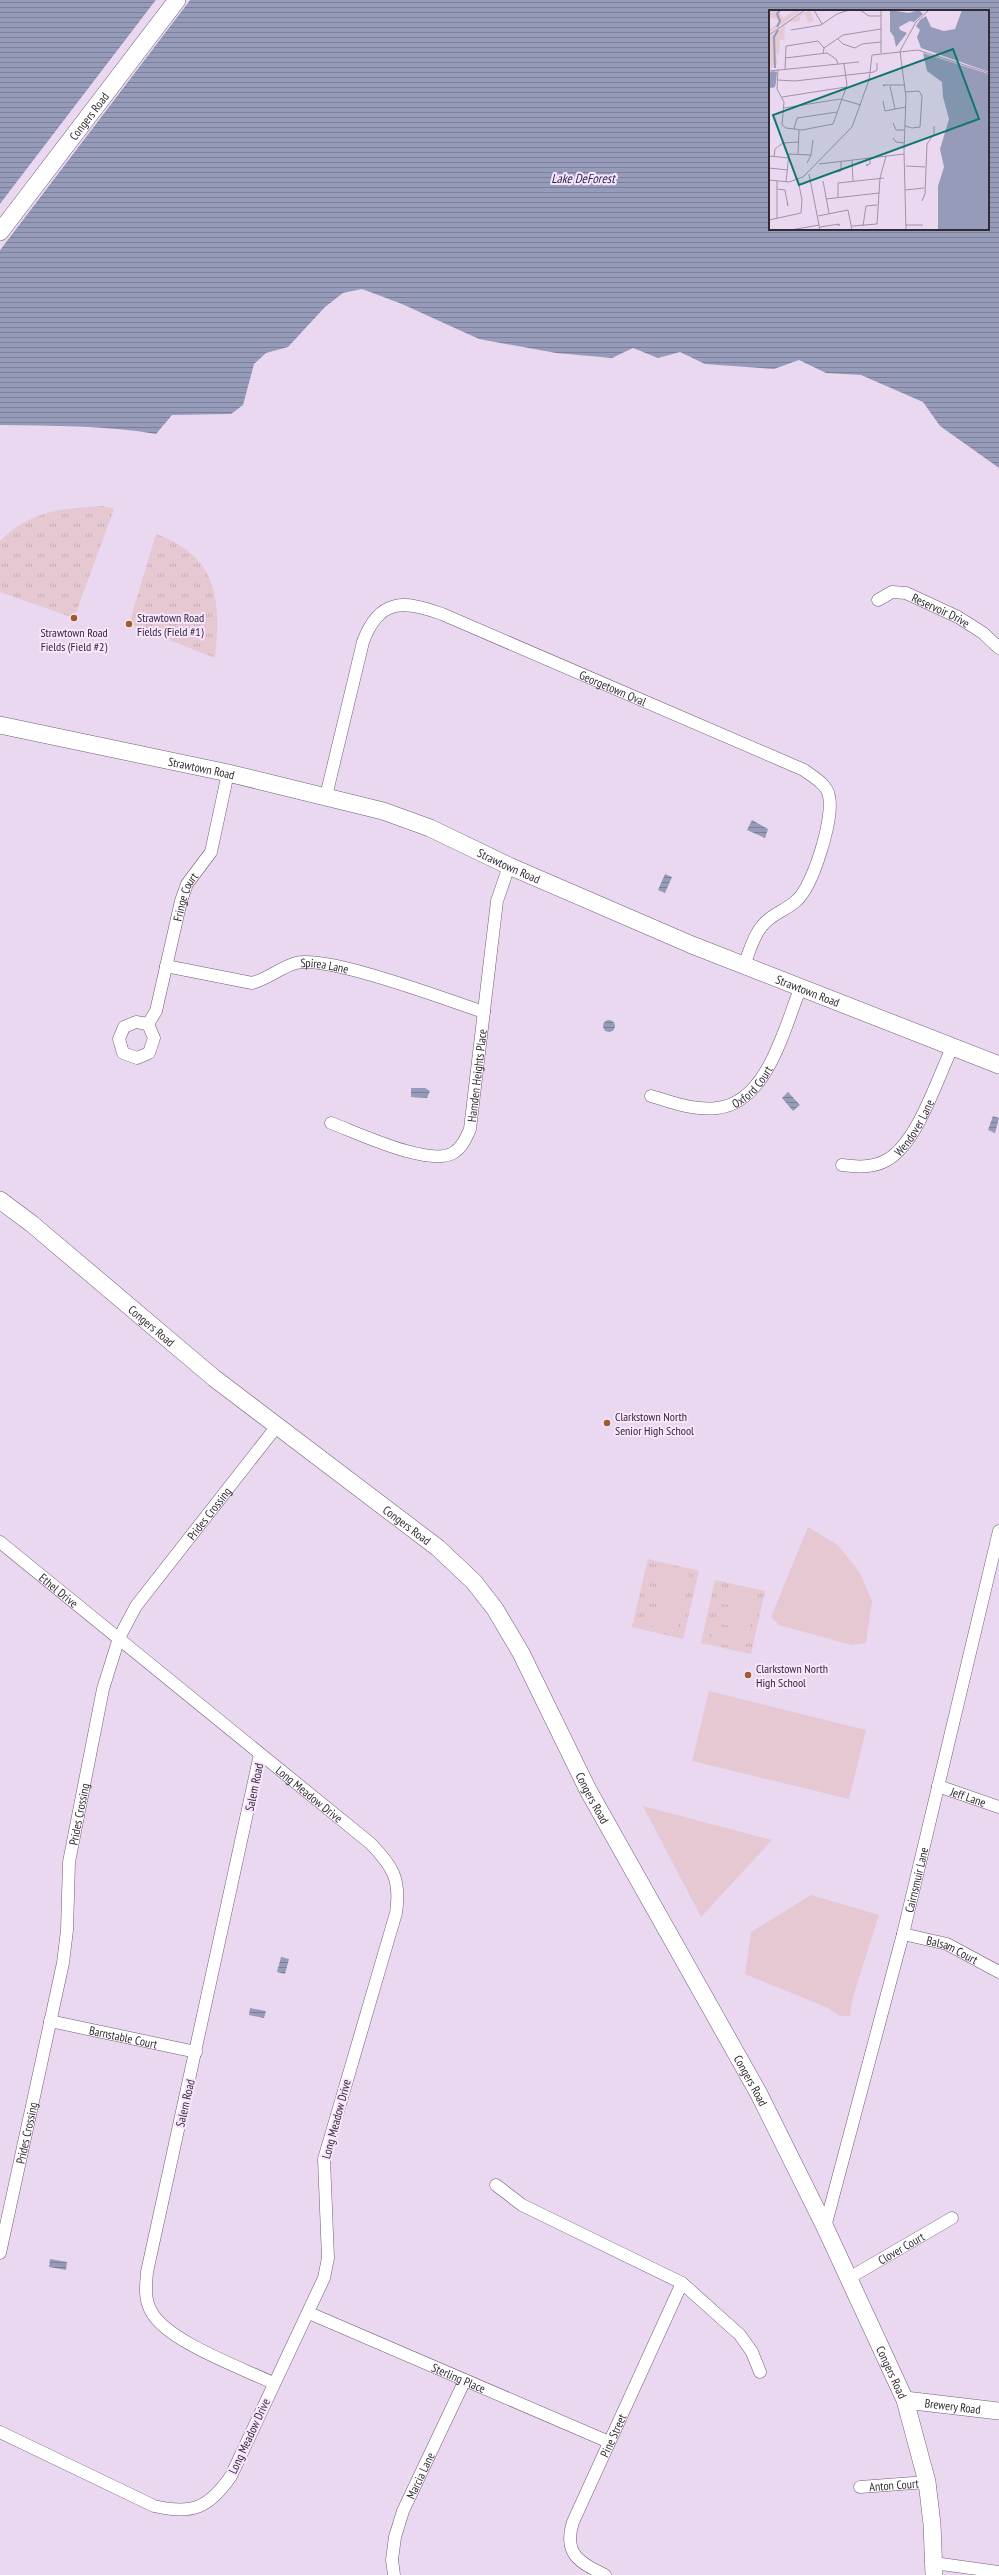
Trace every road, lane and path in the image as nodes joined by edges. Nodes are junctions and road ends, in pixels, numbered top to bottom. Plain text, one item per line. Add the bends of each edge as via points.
1 (177, 0) edge
2 (0, 232) edge
3 (878, 600) dead end
4 (999, 648) edge
5 (0, 725) edge
6 (228, 773) junction
7 (326, 796) junction
8 (510, 866) junction
9 (744, 965) junction
10 (166, 966) junction
11 (800, 989) junction
12 (484, 1012) junction
13 (148, 1024) dead end
14 (952, 1048) junction
15 (999, 1065) edge
16 (651, 1096) dead end
17 (331, 1123) dead end
18 (842, 1165) dead end
19 (0, 1200) edge
20 (277, 1426) junction
21 (999, 1531) edge
22 (0, 1542) edge
23 (997, 1548) edge
24 (119, 1638) junction
25 (260, 1754) junction
26 (938, 1786) junction
27 (999, 1807) edge
28 (903, 1934) junction
29 (999, 1972) edge
30 (50, 2021) junction
31 (196, 2052) junction
32 (496, 2185) dead end
33 (952, 2218) dead end
34 (825, 2227) junction
35 (0, 2253) edge
36 (849, 2278) junction
37 (682, 2283) junction
38 (309, 2313) junction
39 (760, 2372) dead end
40 (465, 2380) junction
41 (273, 2383) junction
42 (905, 2400) junction
43 (999, 2411) edge
44 (0, 2432) edge
45 (609, 2442) junction
46 (927, 2482) junction
47 (860, 2487) dead end
48 (934, 2569) edge
49 (999, 2572) edge
50 (394, 2575) edge
51 (605, 2575) edge

1 - 2 street, Congers Road
3 - 4 street, Reservoir Drive via 892,592 906,593 958,617 983,633
5 - 6 street, Strawtown Road
6 - 7 street, Strawtown Road
6 - 10 street, Fringe Court via 211,852 187,884
7 - 8 street, Strawtown Road via 383,811 430,828
7 - 9 street, Georgetown Oval via 369,625 383,611 398,605 416,604 442,614 797,767 820,781 829,794 831,812 829,827 806,890 796,901 771,916 761,927
8 - 9 street, Strawtown Road
8 - 12 street, Hamden Heights Place via 497,901
9 - 11 street, Strawtown Road
10 - 12 street, Spirea Lane via 252,984 263,981 296,963 312,962 399,984
10 - 13 street, Fringe Court via 156,1011
11 - 14 street, Strawtown Road
11 - 16 street, Oxford Court via 763,1078 752,1092 736,1102 717,1108 694,1108
12 - 17 street, Hamden Heights Place via 470,1129 464,1143 454,1153 437,1158 418,1155
14 - 15 street, Strawtown Road
14 - 18 street, Wendover Lane via 914,1129 901,1147 887,1160 871,1166
19 - 20 street, Congers Road via 32,1224 214,1378
20 - 24 street, Prides Crossing via 136,1606
20 - 34 street, Congers Road via 438,1548 474,1582 495,1608 522,1652 588,1790 755,2088
21 - 23 street, Cairnsmuir Lane
22 - 24 street, Ethel Drive
23 - 26 street, Cairnsmuir Lane
24 - 25 street, Long Meadow Drive
24 - 30 street, Prides Crossing via 104,1689 69,1862 65,1943
25 - 31 street, Salem Road
25 - 38 street, Long Meadow Drive via 370,1843 394,1874 399,1892 396,1913 328,2139 324,2180 328,2258 324,2278
26 - 27 street, Jeff Lane
26 - 28 street, Cairnsmuir Lane
28 - 29 street, Balsam Court via 947,1944
28 - 34 street, Cairnsmuir Lane
30 - 31 street, Barnstable Court
30 - 35 street, Prides Crossing
31 - 41 street, Salem Road via 147,2272 145,2291 150,2311 163,2327 178,2338
32 - 37 street via 522,2205
33 - 36 street, Clover Court
34 - 36 street, Congers Road
36 - 42 street, Congers Road
37 - 39 street via 740,2335 752,2352
37 - 45 street, Pine Street
38 - 40 street, Sterling Place
38 - 41 street, Long Meadow Drive
40 - 45 street, Sterling Place
40 - 50 street, Marcia Lane via 403,2511 395,2537 392,2560
41 - 44 street, Long Meadow Drive via 220,2492 208,2503 191,2509 175,2511 154,2506
42 - 43 street, Brewery Road
42 - 46 street, Congers Road
45 - 51 street, Pine Street via 569,2537 573,2554 585,2565
46 - 47 street, Anton Court
46 - 48 street, Congers Road
48 - 49 street

